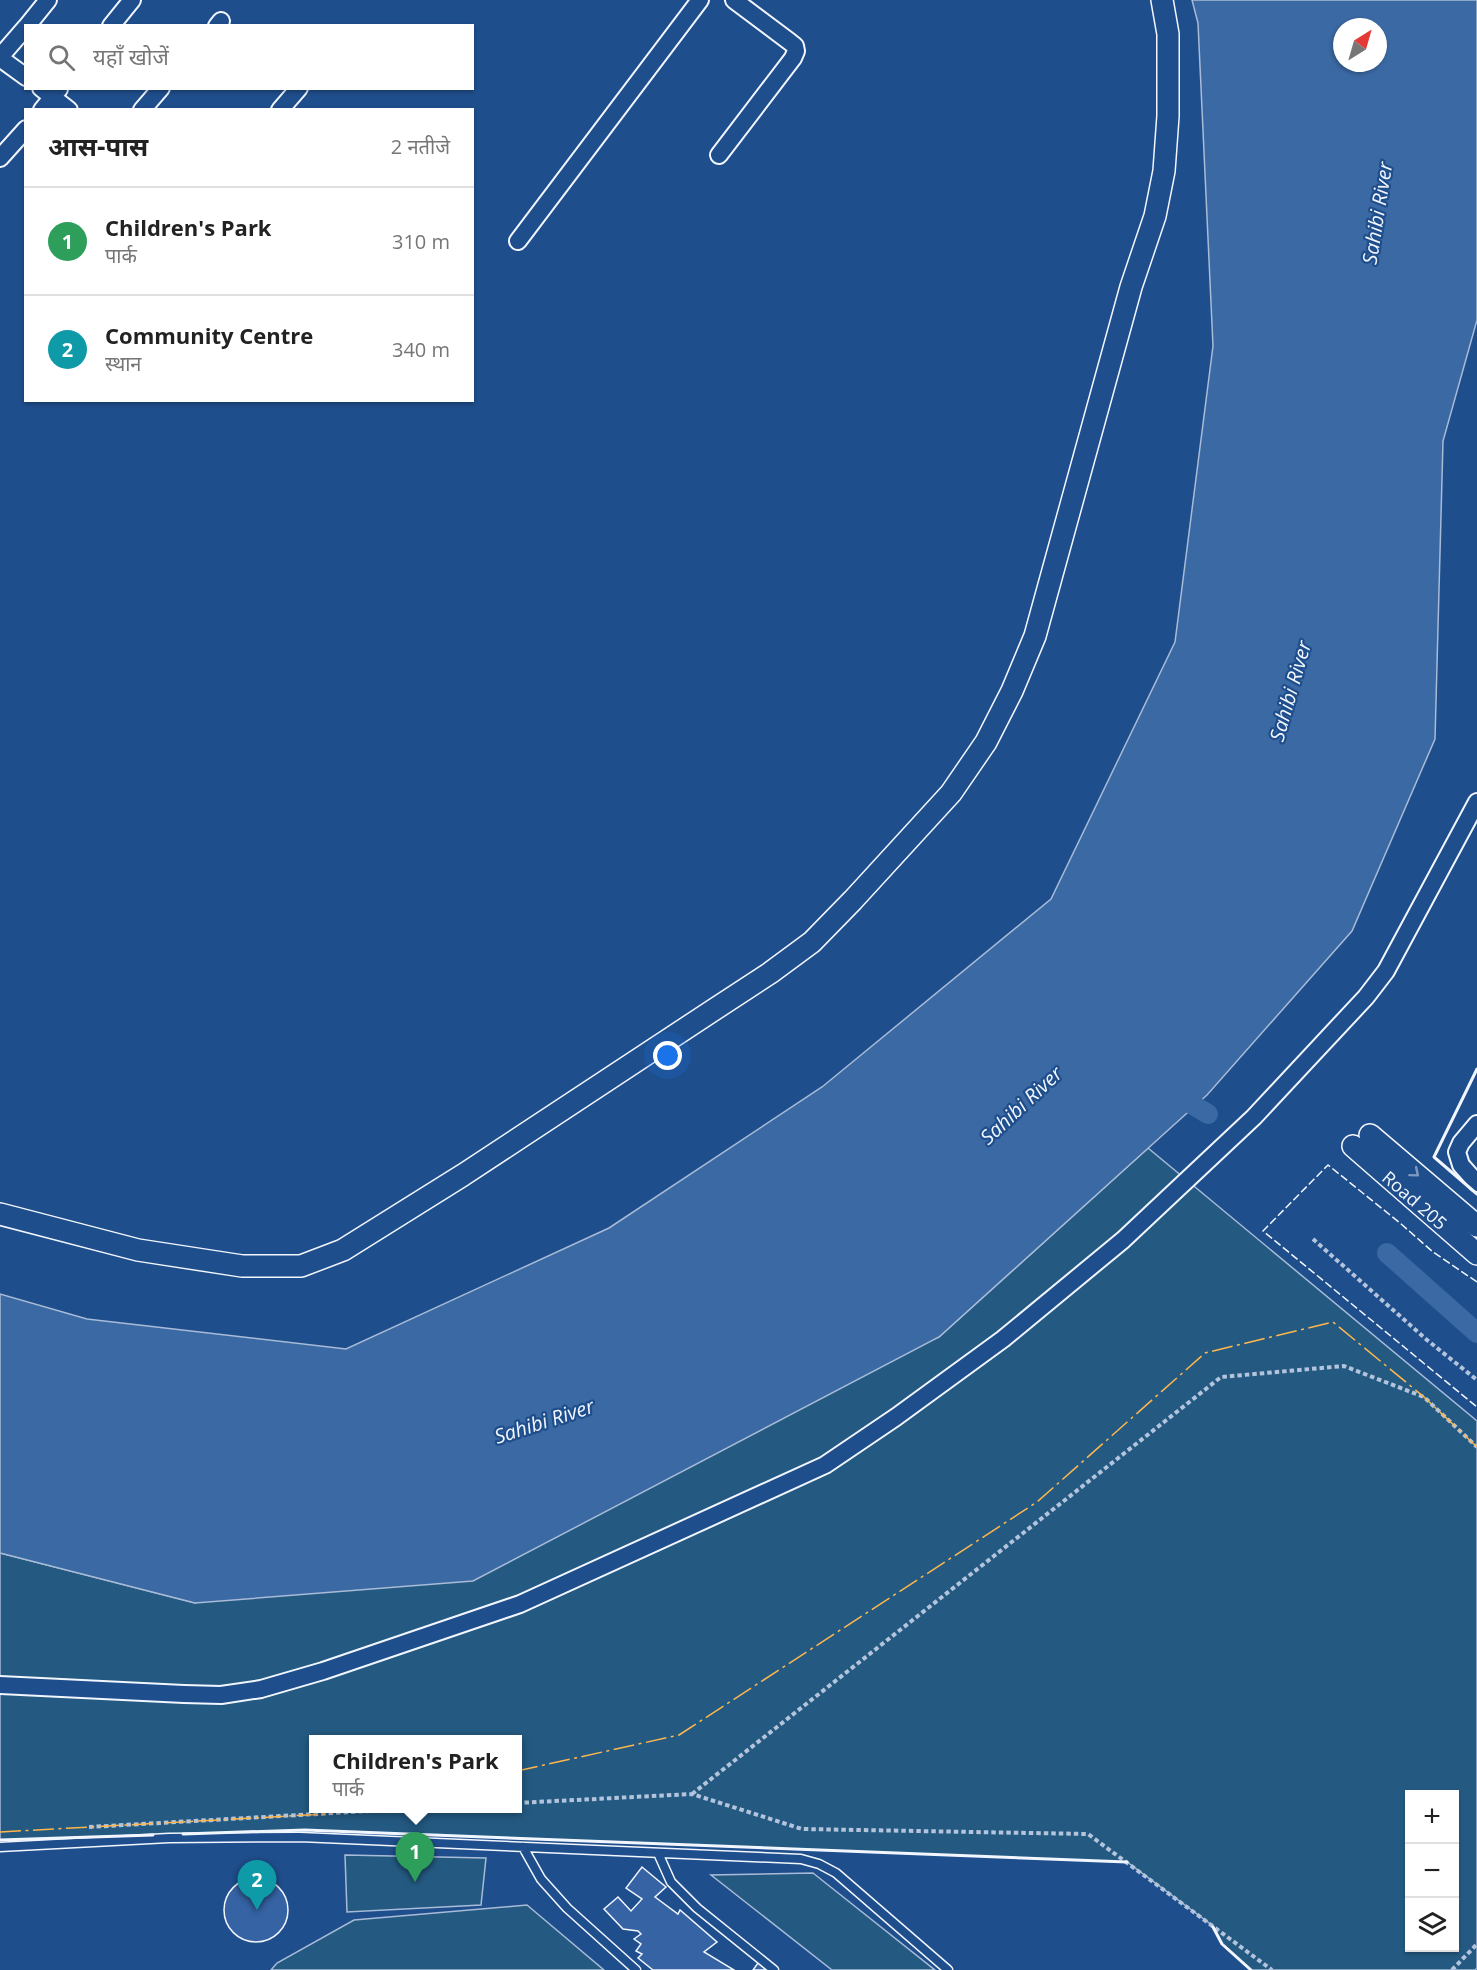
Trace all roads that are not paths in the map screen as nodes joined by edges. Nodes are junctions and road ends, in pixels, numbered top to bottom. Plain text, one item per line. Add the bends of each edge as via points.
1 (48, 0) edge
2 (132, 0) edge
3 (700, 0) edge
4 (734, 0) edge
5 (1162, 0) edge
6 (28, 24) edge
7 (113, 24) edge
8 (24, 28) edge
9 (0, 58) edge
10 (24, 76) edge
11 (159, 90) edge
12 (297, 90) edge
13 (49, 96) edge
14 (66, 108) edge
15 (144, 108) edge
16 (282, 108) edge
17 (24, 131) edge
18 (719, 155) dead end
19 (0, 158) edge
20 (518, 241) dead end
21 (1477, 802) edge
22 (1477, 1124) edge
23 (1477, 1183) edge
24 (0, 1214) edge
25 (1477, 1226) edge
26 (1477, 1254) edge
27 (0, 1685) edge
28 (0, 1847) edge
29 (523, 1847) junction
30 (658, 1853) junction
31 (636, 1970) edge
32 (774, 1970) edge
33 (948, 1970) edge

1 - 6 street
2 - 7 street
3 - 20 street
4 - 18 street via 795,46 796,51
5 - 24 street via 1168,34 1164,171 1155,216 1131,287 1035,636 986,742 951,793 854,900 812,942 743,991 343,1250 302,1266 242,1266 138,1250
8 - 9 street
9 - 10 street
11 - 15 street
12 - 16 street
13 - 14 street
17 - 19 street
21 - 27 street via 1386,971 1366,998 1254,1117 1123,1240 1003,1339 825,1465 520,1604 261,1689 220,1695
22 - 23 street via 1457,1152 1461,1165
26 -> 25 street, Road 205 via 1362,1140
28 - 29 lane via 169,1838 300,1837
29 - 30 lane
29 - 31 lane via 541,1879 567,1908
30 - 32 lane via 671,1882
30 - 33 lane via 801,1859 819,1864 836,1873

